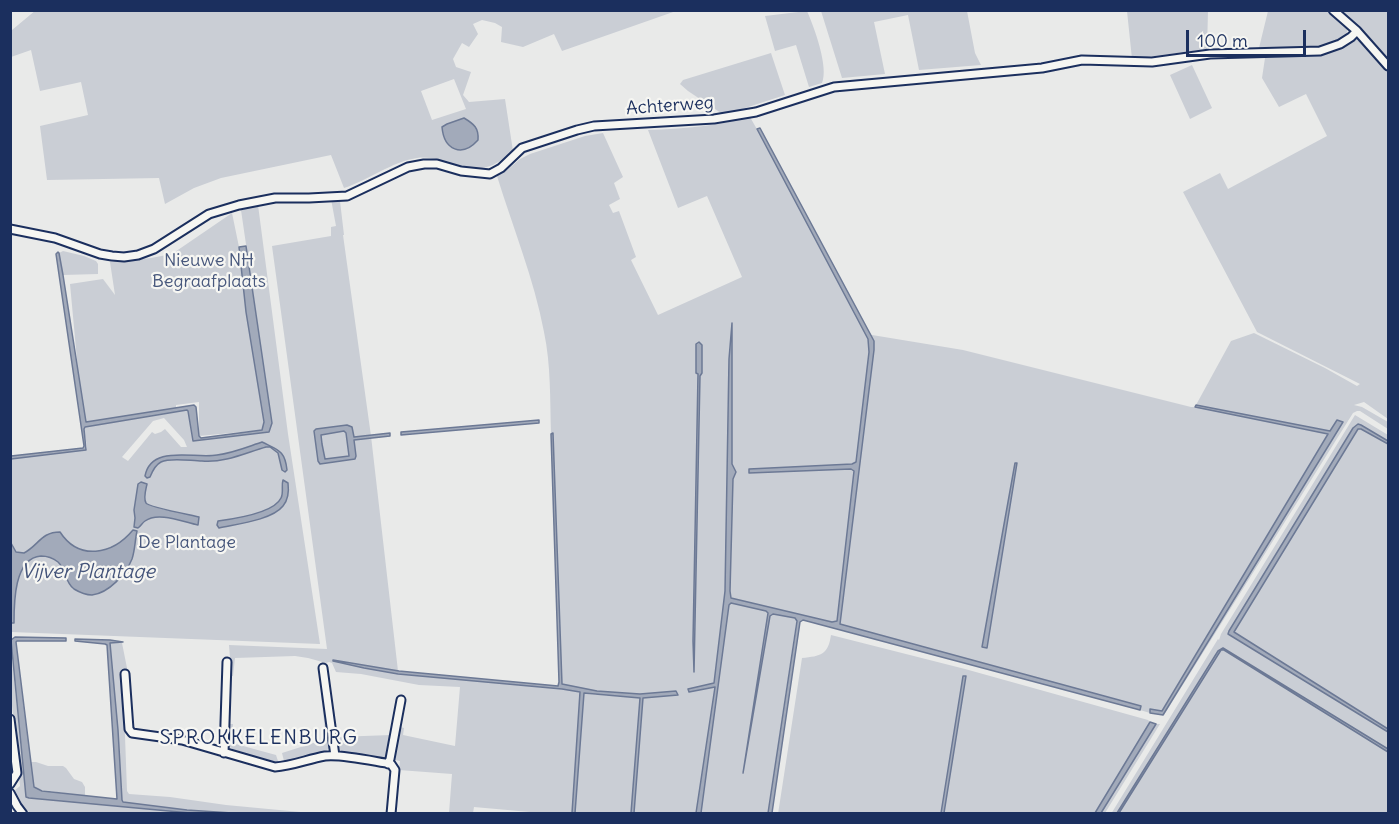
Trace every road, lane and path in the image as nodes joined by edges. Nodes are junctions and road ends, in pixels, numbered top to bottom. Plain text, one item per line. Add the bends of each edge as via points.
1 (1333, 10) edge
2 (1356, 31) junction
3 (1389, 66) edge
4 (10, 229) edge
5 (227, 662) dead end
6 (323, 668) dead end
7 (125, 674) dead end
8 (402, 700) dead end
9 (10, 719) edge
10 (224, 753) junction
11 (335, 756) junction
12 (388, 764) junction
13 (10, 784) edge
14 (10, 793) edge
15 (23, 813) edge
16 (391, 813) edge

1 - 2 street
2 - 3 street
2 - 4 street, Achterweg via 1340,44 1320,51 1210,54 1152,62 1082,60 1042,68 834,87 756,112 714,119 594,126 522,148 490,174 424,164 408,167 347,196 275,198 224,209 138,255 100,254 55,238
5 - 10 street
6 - 11 street
7 - 10 street via 132,734 182,740
8 - 12 street
9 - 13 street via 17,773
10 - 11 street via 275,767
11 - 12 street
12 - 16 street via 395,770
14 - 15 street

